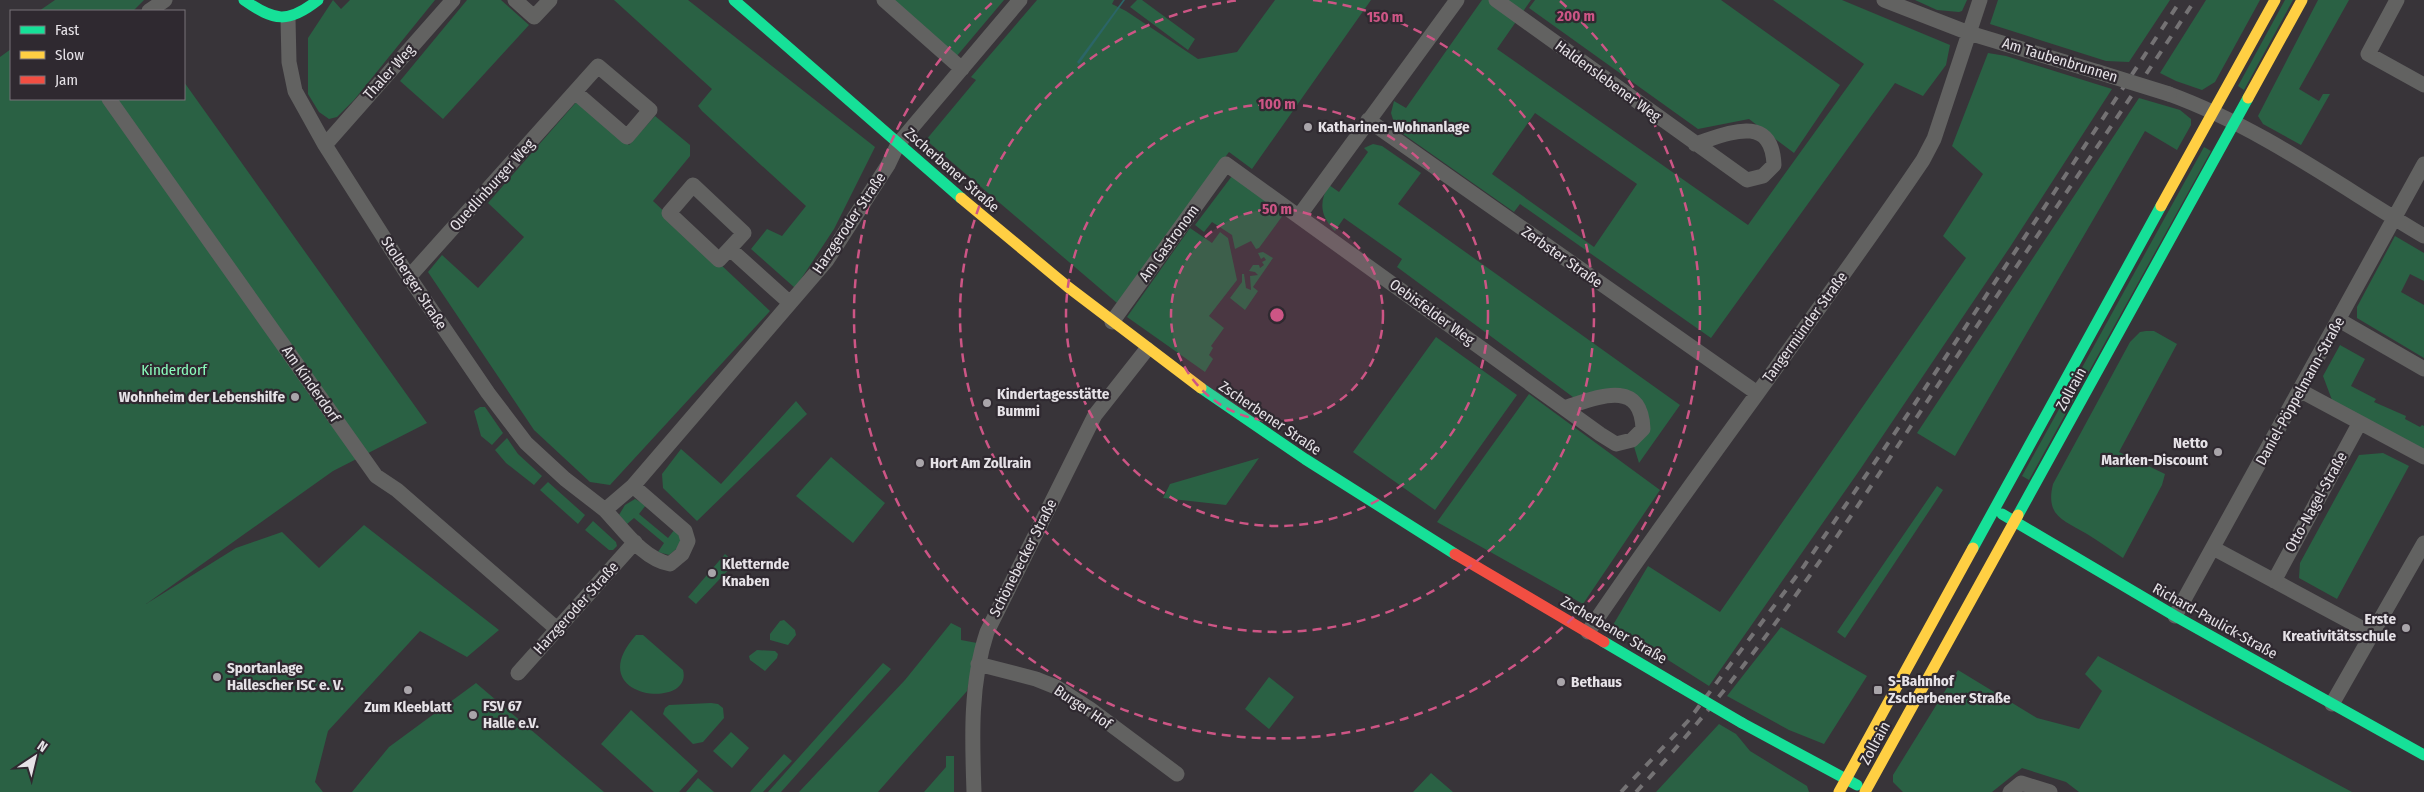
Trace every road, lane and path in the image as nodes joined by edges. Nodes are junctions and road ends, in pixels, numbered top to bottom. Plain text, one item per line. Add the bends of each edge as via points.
1 (165, 0) edge
2 (244, 0) edge
3 (318, 0) edge
4 (454, 0) edge
5 (515, 0) edge
6 (550, 0) edge
7 (734, 0) edge
8 (884, 0) edge
9 (1020, 0) edge
10 (1457, 0) edge
11 (1496, 0) edge
12 (1884, 0) edge
13 (1980, 0) edge
14 (2276, 0) edge
15 (2302, 0) edge
16 (2397, 0) edge
17 (150, 10) edge
18 (288, 19) junction
19 (1969, 33) junction
20 (962, 69) junction
21 (2424, 85) edge
22 (574, 92) junction
23 (110, 100) edge
24 (2214, 113) junction
25 (1368, 120) junction
26 (2234, 123) junction
27 (898, 144) junction
28 (1695, 144) junction
29 (325, 145) junction
30 (1226, 164) joint
31 (2424, 164) edge
32 (1299, 216) junction
33 (2395, 219) junction
34 (2424, 236) edge
35 (730, 248) junction
36 (410, 277) junction
37 (790, 303) junction
38 (2339, 320) junction
39 (1112, 322) junction
40 (1147, 349) junction
41 (2424, 369) edge
42 (2301, 391) junction
43 (1757, 393) junction
44 (1564, 408) junction
45 (2359, 424) junction
46 (2424, 457) edge
47 (633, 486) junction
48 (1994, 509) junction
49 (604, 510) junction
50 (2015, 522) junction
51 (635, 542) junction
52 (2424, 543) edge
53 (2213, 548) junction
54 (2274, 581) junction
55 (2175, 616) junction
56 (557, 629) junction
57 (1588, 632) junction
58 (2371, 633) junction
59 (978, 664) junction
60 (518, 673) dead end
61 (2332, 704) junction
62 (2424, 755) edge
63 (1177, 774) dead end
64 (1846, 779) junction
65 (1867, 791) edge
66 (974, 792) edge
67 (1839, 792) edge
68 (2010, 792) edge
69 (2050, 792) edge

1 - 17 street
2 - 18 street via 270,16
3 - 18 street via 298,16
4 - 29 street, Thaler Weg
5 - 6 street via 534,17
7 - 27 street, Zscherbener Straße
8 - 20 street
9 - 20 street, Harzgeroder Straße
10 - 25 street
11 - 28 street, Haldenslebener Weg
12 - 19 street, Am Taubenbrunnen
13 - 19 street, Tangermünder Straße
14 - 24 street, Zollrain
15 - 26 street, Zollrain
16 - 21 street via 2368,54
18 - 29 street, Stolberger Straße via 292,83
19 - 24 street, Am Taubenbrunnen, bridge via 2169,94
19 - 43 street, Tangermünder Straße via 1934,139 1923,160
20 - 27 street, Harzgeroder Straße
22 - 22 street, Quedlinburger Weg via 627,137 650,110 598,66
22 - 36 street, Quedlinburger Weg
23 - 56 street, Am Kinderdorf via 376,476 397,490
24 - 26 street, Am Taubenbrunnen
24 - 48 street, Zollrain
25 - 32 street
25 - 43 street, Zerbster Straße
26 - 33 street, Am Taubenbrunnen
26 - 50 street, Zollrain
27 - 37 street, Harzgeroder Straße via 827,260
27 - 39 street, Zscherbener Straße via 1019,248
28 - 28 street, Haldenslebener Weg via 1747,180 1763,176 1774,165 1773,149 1764,136 1747,130
29 - 36 street, Stolberger Straße
30 - 32 street, Oebisfelder Weg
30 - 39 street, Am Gastronom
31 - 33 street, Daniel-Pöppelmann-Straße
32 - 44 street, Oebisfelder Weg
33 - 34 street, Am Taubenbrunnen
33 - 38 street, Daniel-Pöppelmann-Straße
35 - 35 street via 744,233 693,185 668,213 719,260
35 - 37 street
36 - 49 street, Stolberger Straße via 488,393 526,443
37 - 47 street, Harzgeroder Straße
38 - 41 street
38 - 42 street, Daniel-Pöppelmann-Straße
39 - 40 street, Zscherbener Straße
40 - 57 street, Zscherbener Straße via 1345,487
40 - 59 street, Schönebecker Straße via 1096,415 1000,602
42 - 45 street
42 - 53 street, Daniel-Pöppelmann-Straße
43 - 57 street, Tangermünder Straße
44 - 44 street, Oebisfelder Weg via 1616,444 1632,440 1643,429 1642,413 1633,400 1616,394
45 - 46 street
45 - 54 street, Otto-Nagel-Straße
47 - 49 street, Harzgeroder Straße
47 - 51 street via 685,532 688,541 682,554 670,564 657,561
48 - 50 street, Richard-Paulick-Straße
48 - 64 street, Zollrain
49 - 51 street
50 - 55 street, Richard-Paulick-Straße
50 - 65 street, Zollrain
51 - 56 street, Harzgeroder Straße
52 - 58 street
53 - 54 street
53 - 55 street, Daniel-Pöppelmann-Straße
54 - 58 street
55 - 61 street, Richard-Paulick-Straße
56 - 60 street, Harzgeroder Straße
57 - 64 street, Zscherbener Straße, bridge via 1742,723
58 - 61 street
59 - 63 street, Burger Hof via 1056,687
59 - 66 street, Schönebecker Straße via 972,740
61 - 62 street, Richard-Paulick-Straße
64 - 65 street, Zscherbener Straße
64 - 67 street, Zollrain
68 - 69 street via 2020,783

